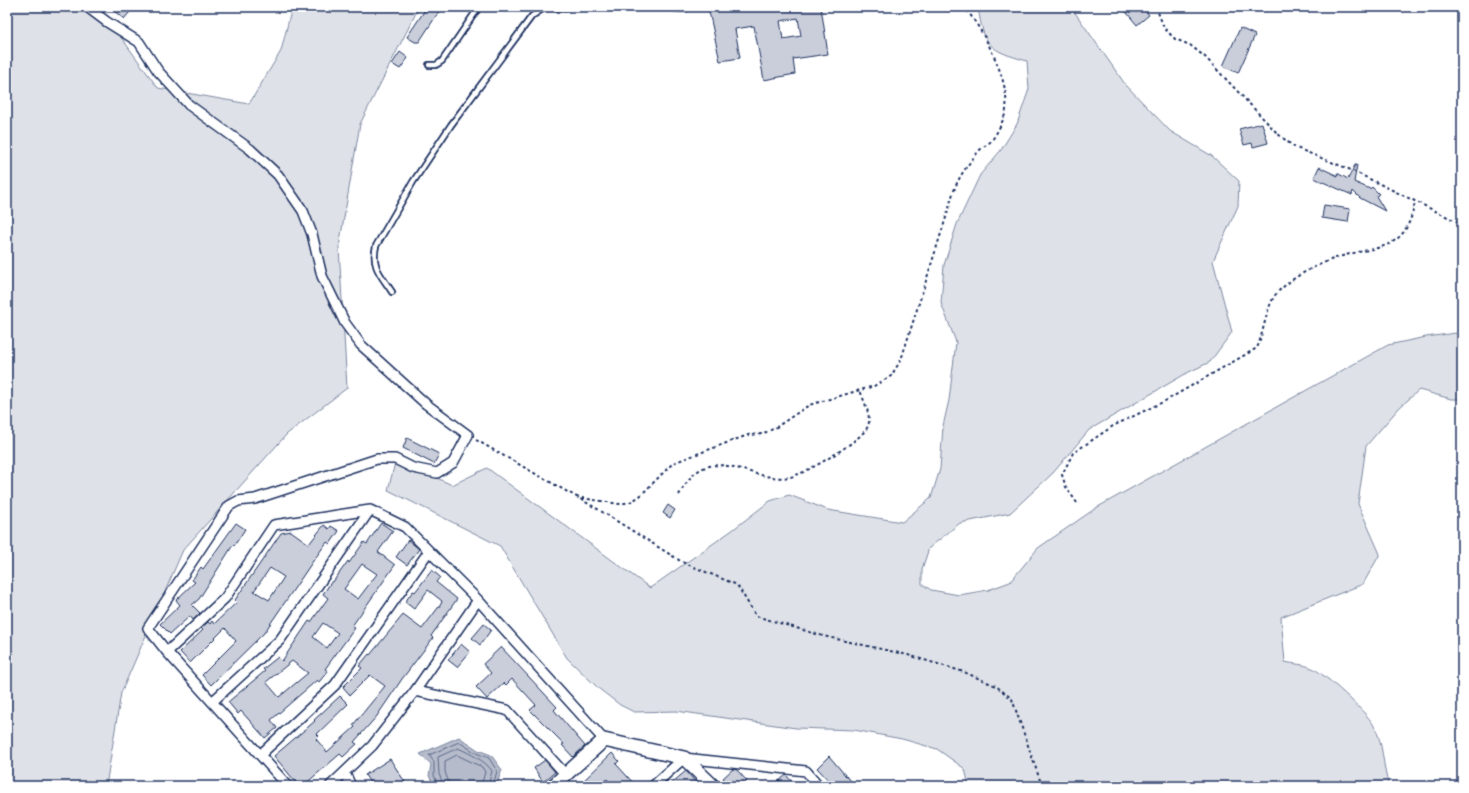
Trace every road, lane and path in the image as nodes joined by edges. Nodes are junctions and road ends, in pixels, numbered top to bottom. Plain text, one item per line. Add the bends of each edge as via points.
1 (87, 7) edge
2 (479, 7) edge
3 (568, 7) edge
4 (658, 7) edge
5 (964, 7) edge
6 (1156, 7) edge
7 (540, 8) edge
8 (684, 9) dead end
9 (429, 65) dead end
10 (1415, 202) junction
11 (1462, 224) edge
12 (392, 292) dead end
13 (860, 390) junction
14 (468, 435) junction
15 (679, 495) dead end
16 (576, 497) junction
17 (1077, 503) dead end
18 (370, 510) junction
19 (429, 551) junction
20 (478, 600) junction
21 (7, 618) edge
22 (7, 650) edge
23 (167, 652) junction
24 (415, 691) junction
25 (212, 702) junction
26 (604, 740) junction
27 (260, 755) junction
28 (684, 758) junction
29 (345, 773) junction
30 (566, 775) junction
31 (288, 786) edge
32 (330, 786) edge
33 (351, 786) edge
34 (553, 786) edge
35 (653, 786) edge
36 (713, 786) edge
37 (819, 786) edge
38 (1042, 786) edge

1 - 14 street via 138,42 158,71 189,105 250,149 278,175 303,211 312,234 322,276 345,323 361,345 426,404
2 - 9 lane via 442,61 436,65
3 - 7 lane
4 - 8 lane
5 - 13 path via 973,18 993,56 1004,88 1006,112 992,140 979,151 954,187 901,360 891,376 874,386
6 - 10 path via 1164,28 1175,39 1190,45 1205,57 1278,134 1294,147 1351,170
7 - 12 lane via 450,125 376,246 374,264
10 - 11 path
10 - 17 path via 1413,214 1405,230 1394,242 1336,258 1286,284 1271,302 1257,348 1165,401 1113,426 1073,453 1062,475 1066,487
13 - 15 path via 869,420 868,426 862,436 815,466 784,478 772,478 730,466 706,466 696,472
13 - 16 path via 809,405 783,424 762,434 748,435 682,459 666,469 639,498 626,503
14 - 16 path
14 - 23 street via 453,463 437,473 413,468 395,459 377,459 255,499 238,501 229,506 148,628
16 - 38 path via 682,562 737,585 756,616 823,636 908,655 964,672 996,686 1012,700
18 - 19 street via 405,527
18 - 23 street via 274,525 225,598
18 - 25 street via 280,640
19 - 20 street
19 - 27 street via 335,685
20 - 24 street
20 - 26 street
21 - 22 path
23 - 25 street
24 - 29 street via 372,746
24 - 30 street via 507,710
25 - 27 street
26 - 28 street
26 - 30 street
27 - 31 street
28 - 35 street
28 - 36 street
28 - 37 street via 806,771
29 - 32 street
29 - 33 street
30 - 34 street

